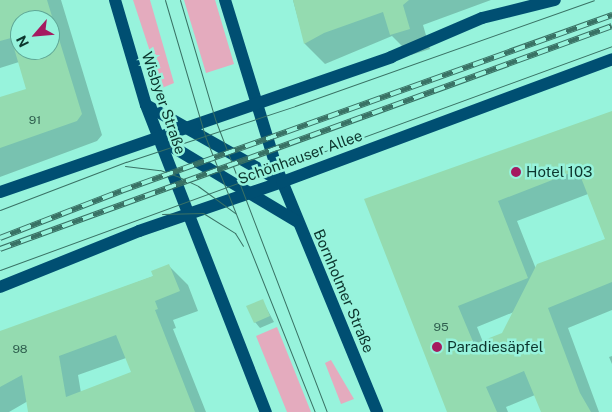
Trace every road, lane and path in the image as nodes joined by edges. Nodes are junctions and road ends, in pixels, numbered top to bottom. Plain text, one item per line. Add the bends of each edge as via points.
1 (115, 0) edge
2 (226, 0) edge
3 (555, 0) edge
4 (612, 59) edge
5 (146, 105) junction
6 (256, 105) junction
7 (186, 128) junction
8 (158, 138) junction
9 (282, 182) junction
10 (0, 192) edge
11 (250, 193) junction
12 (187, 214) junction
13 (298, 222) junction
14 (0, 287) edge
15 (266, 412) edge
16 (377, 412) edge

1 - 5 main road, Wisbyer Straße
2 - 6 main road
3 - 6 main road via 482,18 390,57
4 - 9 main road, Schönhauser Allee
5 - 7 main road
5 - 8 main road, Wisbyer Straße
6 - 7 main road
6 - 9 main road
7 - 8 main road
7 - 9 main road
8 - 10 main road
8 - 11 main road
8 - 12 main road, Wisbyer Straße
9 - 11 main road, Schönhauser Allee
9 - 13 main road, Bornholmer Straße
11 - 12 main road, Schönhauser Allee
11 - 13 main road
12 - 14 main road, Schönhauser Allee
12 - 15 main road
13 - 16 main road, Bornholmer Straße

